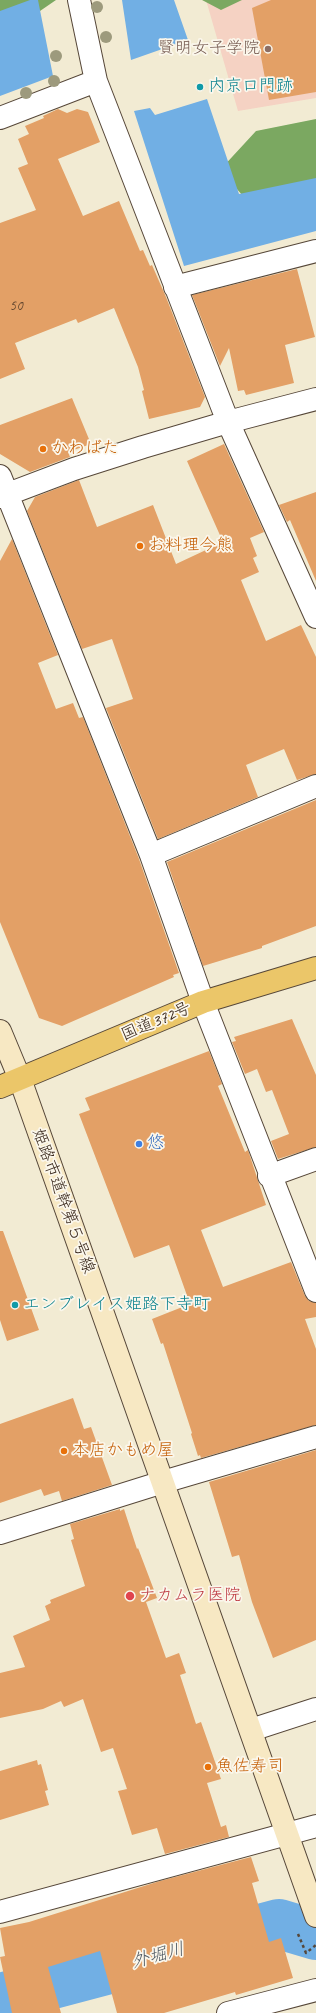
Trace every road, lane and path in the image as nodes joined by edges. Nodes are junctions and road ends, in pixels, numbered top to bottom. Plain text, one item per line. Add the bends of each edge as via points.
1 (79, 0) edge
2 (96, 82) junction
3 (0, 118) edge
4 (316, 251) edge
5 (175, 287) junction
6 (316, 399) edge
7 (228, 422) junction
8 (2, 489) edge
9 (316, 617) edge
10 (316, 786) edge
11 (151, 855) junction
12 (316, 968) edge
13 (203, 1002) junction
14 (0, 1031) edge
15 (20, 1079) junction
16 (0, 1087) edge
17 (316, 1159) edge
18 (269, 1176) junction
19 (316, 1291) edge
20 (316, 1437) edge
21 (163, 1482) junction
22 (0, 1533) edge
23 (316, 1709) edge
24 (251, 1730) junction
25 (316, 1826) edge
26 (288, 1834) junction
27 (0, 1912) edge
28 (316, 1916) edge
29 (316, 1945) edge
30 (306, 1953) dead end
31 (316, 1990) edge
32 (228, 2013) edge

1 - 2 street
2 - 3 street
2 - 5 street
4 - 5 street
5 - 7 street
6 - 7 street
7 - 8 street
7 - 9 street
8 - 11 street
10 - 11 street
11 - 13 street
12 - 13 highway, 国道372号
13 - 15 highway, 国道372号
13 - 18 street
14 - 15 street, 姫路市道幹第５号線
15 - 16 highway, 国道372号
15 - 21 street, 姫路市道幹第５号線
17 - 18 street
18 - 19 street
20 - 21 street
21 - 22 street
21 - 24 street, 姫路市道幹第５号線
23 - 24 street
24 - 26 street, 姫路市道幹第５号線
25 - 26 street
26 - 27 street
26 - 28 street, 姫路市道幹第５号線
29 - 30 path
31 - 32 street

